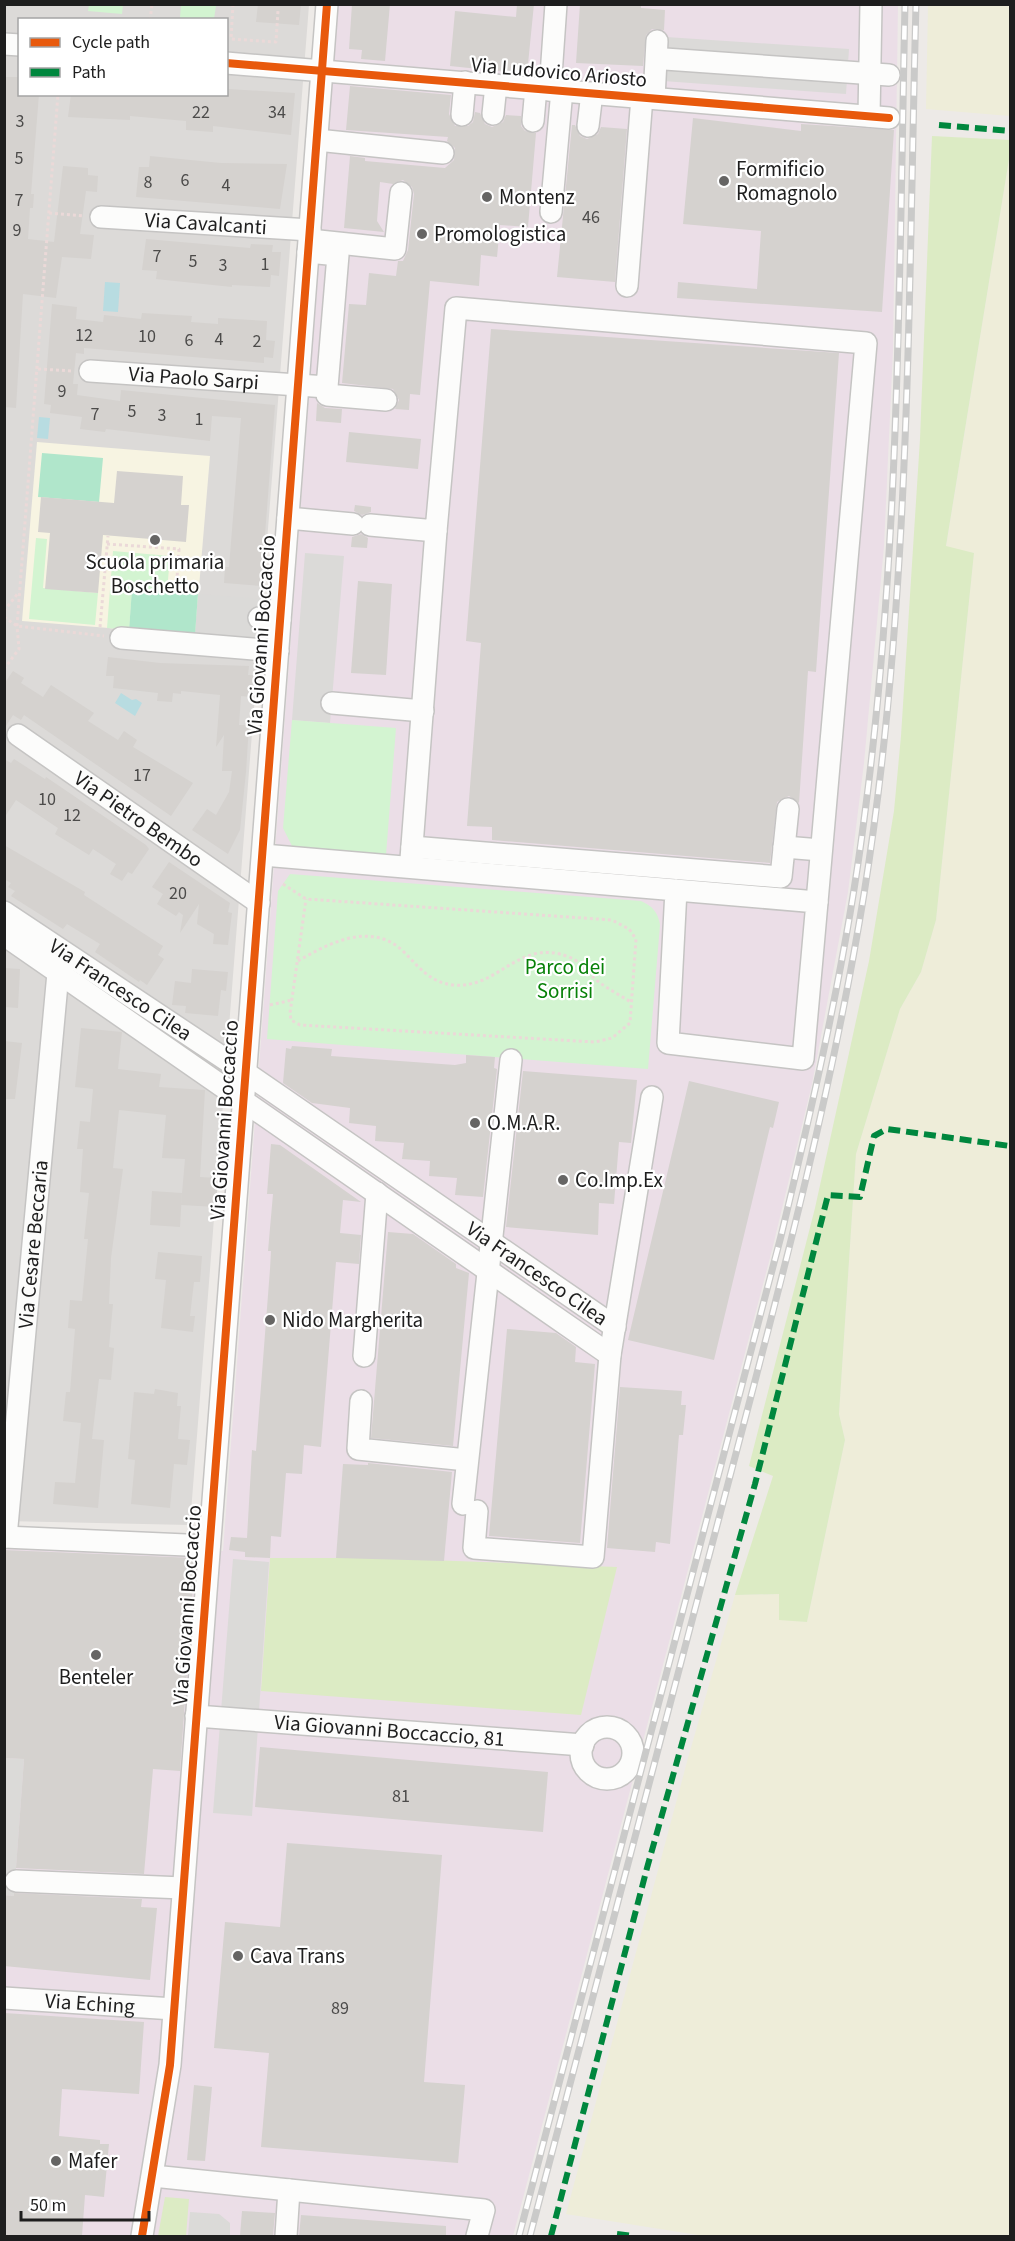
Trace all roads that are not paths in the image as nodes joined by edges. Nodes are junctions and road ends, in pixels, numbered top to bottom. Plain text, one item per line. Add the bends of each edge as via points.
1 (327, 4) edge
2 (556, 4) edge
3 (871, 4) edge
4 (228, 63) edge
5 (322, 70) junction
6 (880, 75) junction
7 (465, 82) junction
8 (496, 85) junction
9 (549, 89) junction
10 (592, 93) junction
11 (648, 98) junction
12 (493, 114) dead end
13 (462, 115) dead end
14 (534, 121) dead end
15 (588, 126) dead end
16 (317, 140) junction
17 (443, 153) dead end
18 (400, 193) dead end
19 (551, 212) dead end
20 (101, 217) road end
21 (309, 240) junction
22 (627, 286) dead end
23 (90, 371) road end
24 (298, 385) junction
25 (327, 387) junction
26 (386, 400) dead end
27 (288, 518) junction
28 (436, 531) junction
29 (121, 638) road end
30 (278, 651) junction
31 (332, 702) dead end
32 (423, 711) junction
33 (18, 735) dead end
34 (788, 809) dead end
35 (784, 847) junction
36 (821, 850) junction
37 (263, 855) junction
38 (411, 857) junction
39 (676, 890) junction
40 (817, 902) junction
41 (259, 903) junction
42 (4, 912) edge
43 (4, 935) edge
44 (69, 954) junction
45 (58, 973) junction
46 (511, 1060) dead end
47 (246, 1072) junction
48 (652, 1097) dead end
49 (243, 1103) junction
50 (377, 1193) junction
51 (491, 1242) junction
52 (487, 1270) junction
53 (615, 1327) junction
54 (610, 1355) junction
55 (364, 1356) dead end
56 (361, 1401) dead end
57 (467, 1460) junction
58 (5, 1537) edge
59 (210, 1546) junction
60 (196, 1716) junction
61 (583, 1745) dead end
62 (16, 1881) dead end
63 (183, 1888) junction
64 (4, 1998) edge
65 (174, 2009) junction
66 (153, 2176) junction
67 (289, 2190) junction
68 (142, 2236) edge
69 (286, 2236) edge
70 (477, 2236) edge

1 - 5 street, Via Giovanni Boccaccio
2 - 9 street
3 - 6 street
4 - 5 street, Via Ludovico Ariosto
5 - 7 street, Via Ludovico Ariosto
5 - 16 street, Via Giovanni Boccaccio
6 - 11 street via 661,50
6 - 11 street, Via Ludovico Ariosto via 879,117
7 - 8 street, Via Ludovico Ariosto
7 - 13 street
8 - 9 street, Via Ludovico Ariosto
8 - 12 street
9 - 10 street, Via Ludovico Ariosto
9 - 14 street
9 - 19 street
10 - 11 street, Via Ludovico Ariosto
10 - 15 street
11 - 22 street
16 - 17 street
16 - 21 street, Via Giovanni Boccaccio
18 - 21 street via 395,249
20 - 21 street, Via Cavalcanti
21 - 24 street, Via Giovanni Boccaccio
21 - 25 street via 338,255
23 - 24 street, Via Paolo Sarpi
24 - 25 street, Via Paolo Sarpi
24 - 27 street, Via Giovanni Boccaccio
25 - 26 street via 327,395
27 - 28 street
27 - 30 street, Via Giovanni Boccaccio via 270,619
28 - 32 street
28 - 36 street via 456,308 866,343
29 - 30 street
30 - 37 street, Via Giovanni Boccaccio
31 - 32 street
32 - 38 street
33 - 41 street, Via Pietro Bembo
34 - 35 street
35 - 36 street
35 - 38 street via 781,877
36 - 40 street
37 - 38 street
37 - 41 street, Via Giovanni Boccaccio
38 - 39 street
39 - 40 street
39 - 40 street via 668,1043 803,1059
41 - 47 street, Via Giovanni Boccaccio
42 - 44 street, Via Francesco Cilea
43 - 45 street, Via Francesco Cilea
44 - 45 street, Via Cesare Beccaria
44 - 47 street, Via Francesco Cilea
45 - 49 street, Via Francesco Cilea
45 - 58 street, Via Cesare Beccaria
46 - 51 street
47 - 49 street, Via Giovanni Boccaccio
47 - 51 street, Via Francesco Cilea
48 - 53 street
49 - 50 street, Via Francesco Cilea
49 - 59 street, Via Giovanni Boccaccio
50 - 52 street, Via Francesco Cilea
50 - 55 street
51 - 52 street
51 - 53 street, Via Francesco Cilea
52 - 54 street, Via Francesco Cilea
52 - 57 street
53 - 54 street, Via Francesco Cilea
54 - 57 street via 593,1557 474,1548
56 - 57 street via 358,1449
58 - 59 street
59 - 60 street, Via Giovanni Boccaccio
60 - 61 street, Via Giovanni Boccaccio, 81
60 - 63 street, Via Giovanni Boccaccio
62 - 63 street
63 - 65 street, Via Giovanni Boccaccio
64 - 65 street, Via Eching
65 - 66 street, Via Giovanni Boccaccio via 170,2065
66 - 67 street
66 - 68 street, Via Giovanni Boccaccio
67 - 69 street
67 - 70 street via 484,2210

